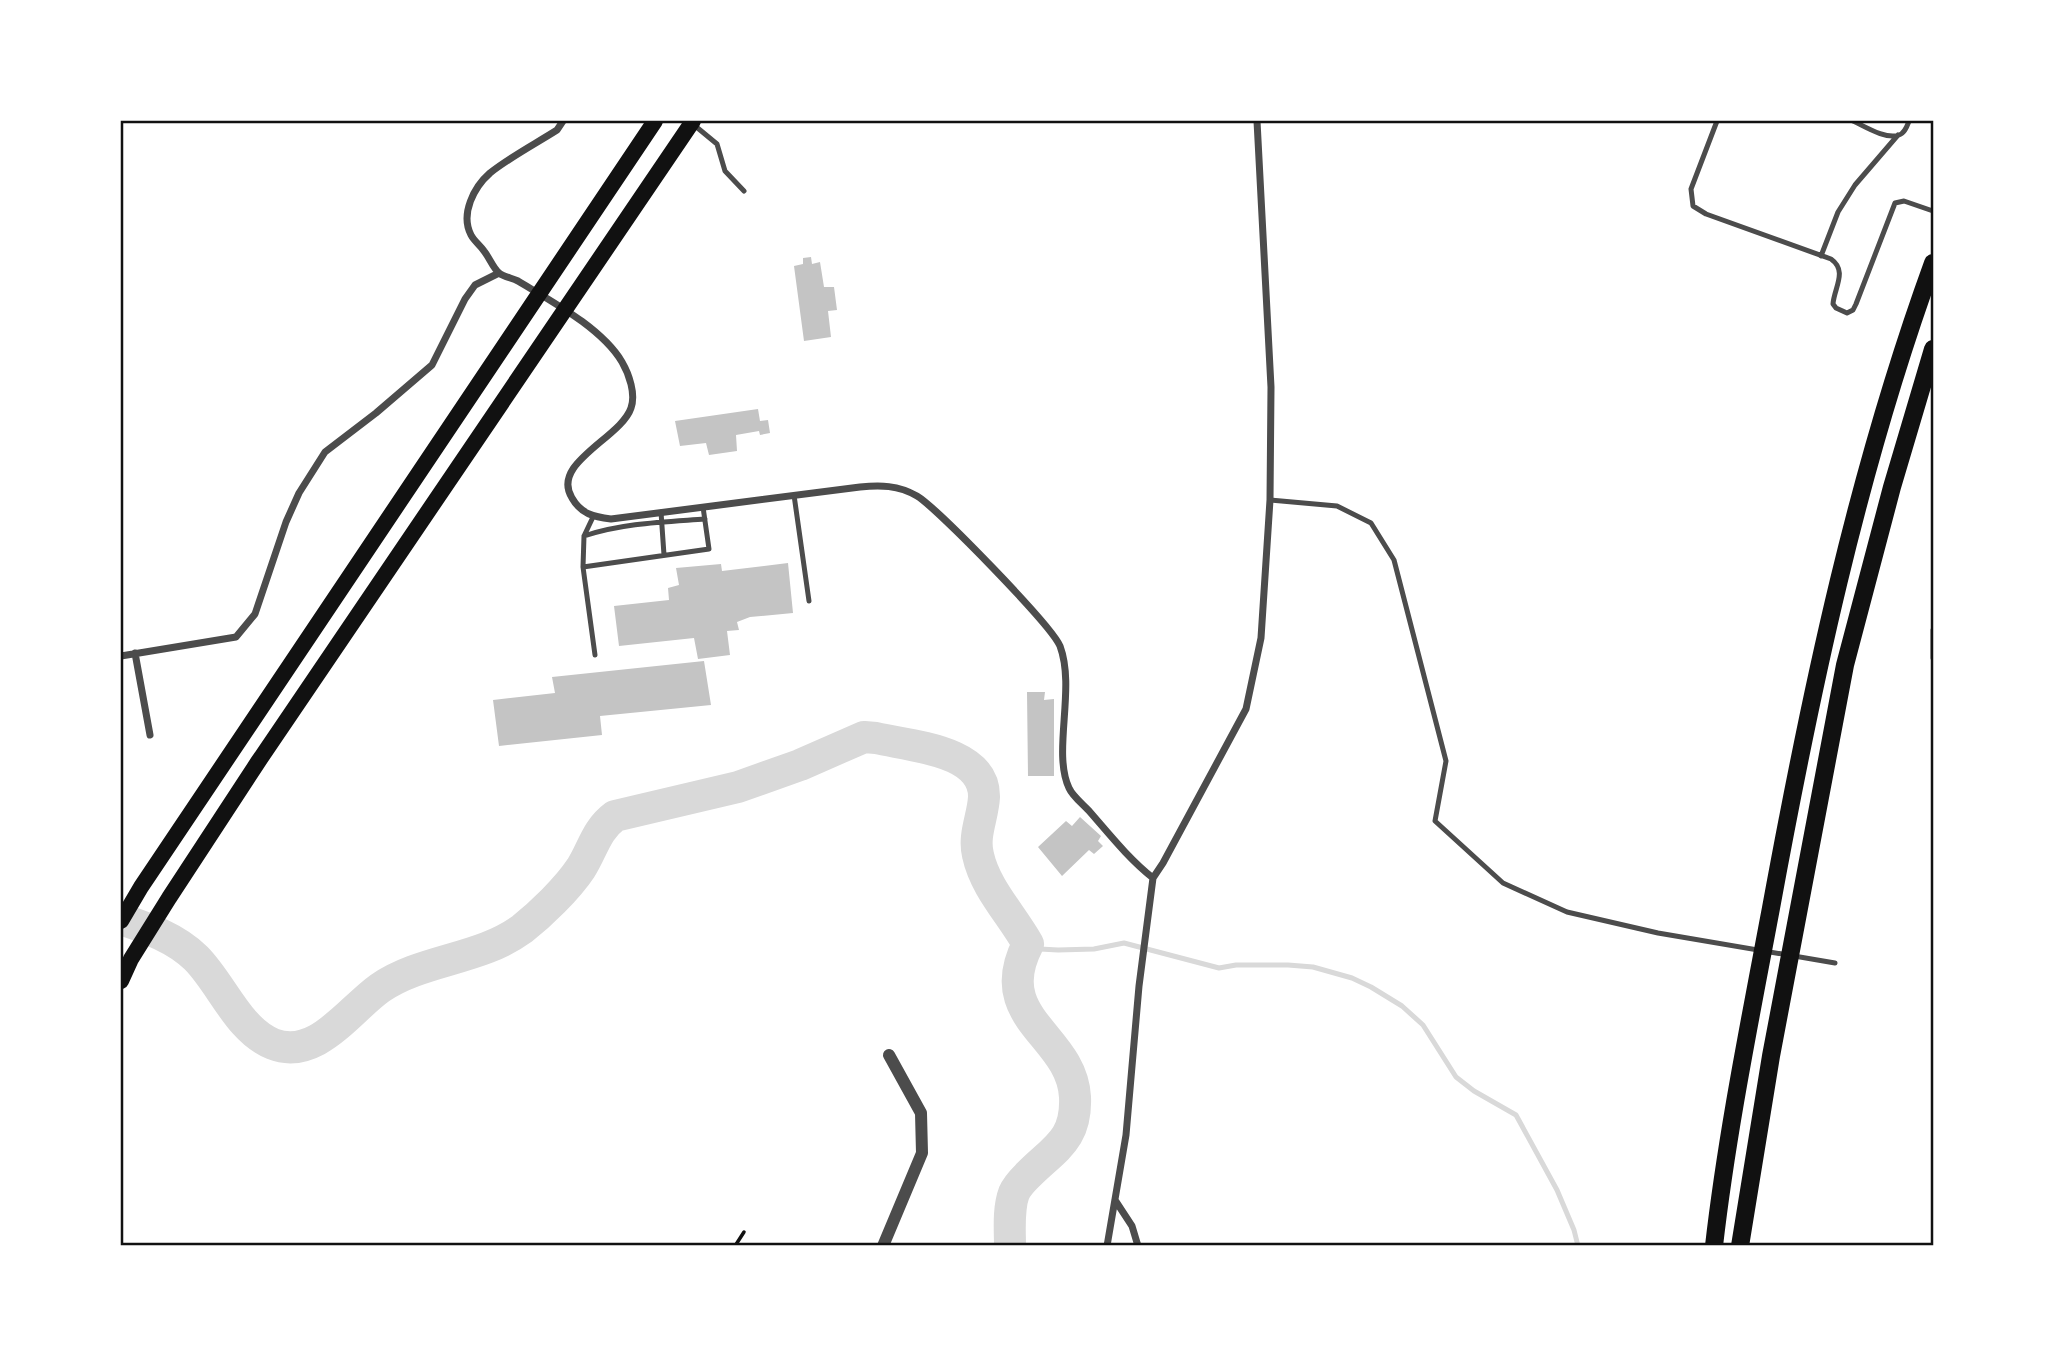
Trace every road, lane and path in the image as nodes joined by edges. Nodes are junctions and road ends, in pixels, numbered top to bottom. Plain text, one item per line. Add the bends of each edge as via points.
1 (563, 121) edge
2 (655, 121) edge
3 (1257, 121) edge
4 (1717, 121) edge
5 (1853, 121) edge
6 (1909, 121) edge
7 (692, 122) edge
8 (1898, 135) junction
9 (744, 191) dead end
10 (1933, 211) edge
11 (1822, 256) junction
12 (1933, 263) edge
13 (499, 273) junction
14 (538, 295) junction
15 (565, 311) junction
16 (1933, 349) edge
17 (794, 495) junction
18 (1270, 500) junction
19 (703, 507) junction
20 (661, 512) junction
21 (593, 517) junction
22 (705, 519) junction
23 (662, 522) junction
24 (584, 536) junction
25 (664, 555) junction
26 (583, 567) junction
27 (810, 601) dead end
28 (1933, 630) edge
29 (135, 653) junction
30 (595, 655) dead end
31 (121, 656) edge
32 (1933, 658) edge
33 (150, 735) dead end
34 (1153, 878) junction
35 (121, 921) edge
36 (1835, 963) dead end
37 (121, 981) edge
38 (889, 1055) dead end
39 (1114, 1199) junction
40 (744, 1232) dead end
41 (736, 1246) edge
42 (883, 1246) edge
43 (1107, 1246) edge
44 (1138, 1246) edge
45 (1714, 1246) edge
46 (1740, 1246) edge

1 - 13 street via 557,130 489,174 468,205 471,236
2 - 14 highway
3 - 18 street via 1271,387
4 - 11 lane via 1691,190 1693,206 1706,215
5 - 8 lane via 1886,135
6 - 8 lane
7 - 9 lane via 717,144 725,171
7 - 15 highway
8 - 11 lane via 1838,212
10 - 11 lane via 1904,201 1895,203 1853,310 1847,313 1833,304 1838,264
12 - 45 highway via 1857,509 1819,665 1743,1058
13 - 14 street
13 - 29 street via 475,285 432,365 325,452 286,522 247,626 236,637
14 - 15 street
14 - 35 highway
15 - 21 street via 613,350 631,390 631,408 625,418 569,473 568,493 577,508
15 - 37 highway via 258,762
16 - 46 highway via 1845,664
17 - 19 street
17 - 27 lane
17 - 34 street via 888,485 917,496 1030,608 1059,644 1066,672 1063,765 1069,789
18 - 34 street via 1261,638 1246,709
18 - 36 lane via 1337,506 1371,523 1394,560 1446,761 1435,821 1503,883 1567,912 1658,933
19 - 20 street
19 - 22 lane
20 - 21 street
20 - 23 lane
21 - 24 lane
22 - 23 lane
22 - 25 lane via 709,549
23 - 24 lane
23 - 25 lane
24 - 26 lane
25 - 26 lane
26 - 30 lane
28 - 32 lane
29 - 31 street
29 - 33 street
34 - 39 street via 1126,1135
38 - 42 street via 921,1113 922,1153
39 - 43 street
39 - 44 street
40 - 41 path

